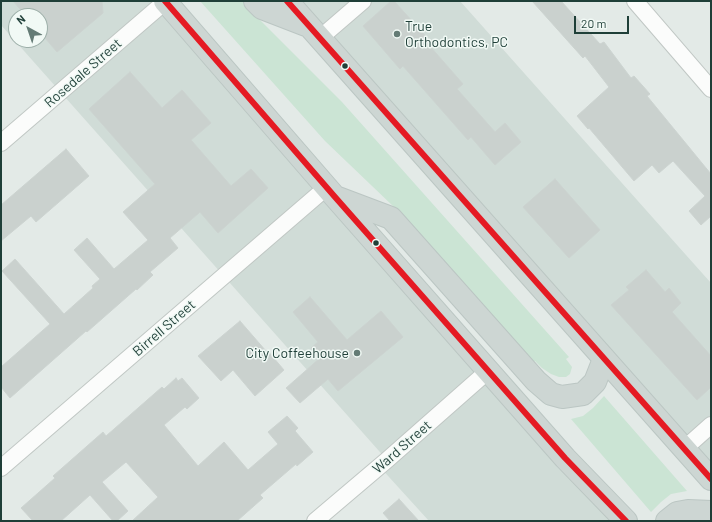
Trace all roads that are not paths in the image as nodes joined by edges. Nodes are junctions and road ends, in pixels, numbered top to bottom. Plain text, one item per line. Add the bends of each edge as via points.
1 (166, 1) edge
2 (255, 1) edge
3 (287, 1) edge
4 (363, 1) edge
5 (635, 1) edge
6 (314, 32) junction
7 (711, 89) edge
8 (1, 143) edge
9 (331, 192) junction
10 (604, 358) junction
11 (488, 371) junction
12 (711, 425) edge
13 (684, 449) junction
14 (1, 468) edge
15 (711, 479) edge
16 (711, 512) edge
17 (315, 521) edge
18 (626, 521) edge
19 (667, 521) edge

1 - 8 street, Rosedale Street
1 - 9 main road
2 - 6 main road via 262,8
3 - 6 main road
4 - 6 street
5 - 7 street
6 - 10 main road
9 - 10 main road via 391,218 536,381 551,394 562,397 583,394 595,382
9 - 11 main road
9 - 14 street, Birrell Street
10 - 13 main road
11 - 17 street, Ward Street
11 - 18 main road via 565,458
12 - 13 street
13 - 15 main road
16 - 19 main road via 688,511 677,514

